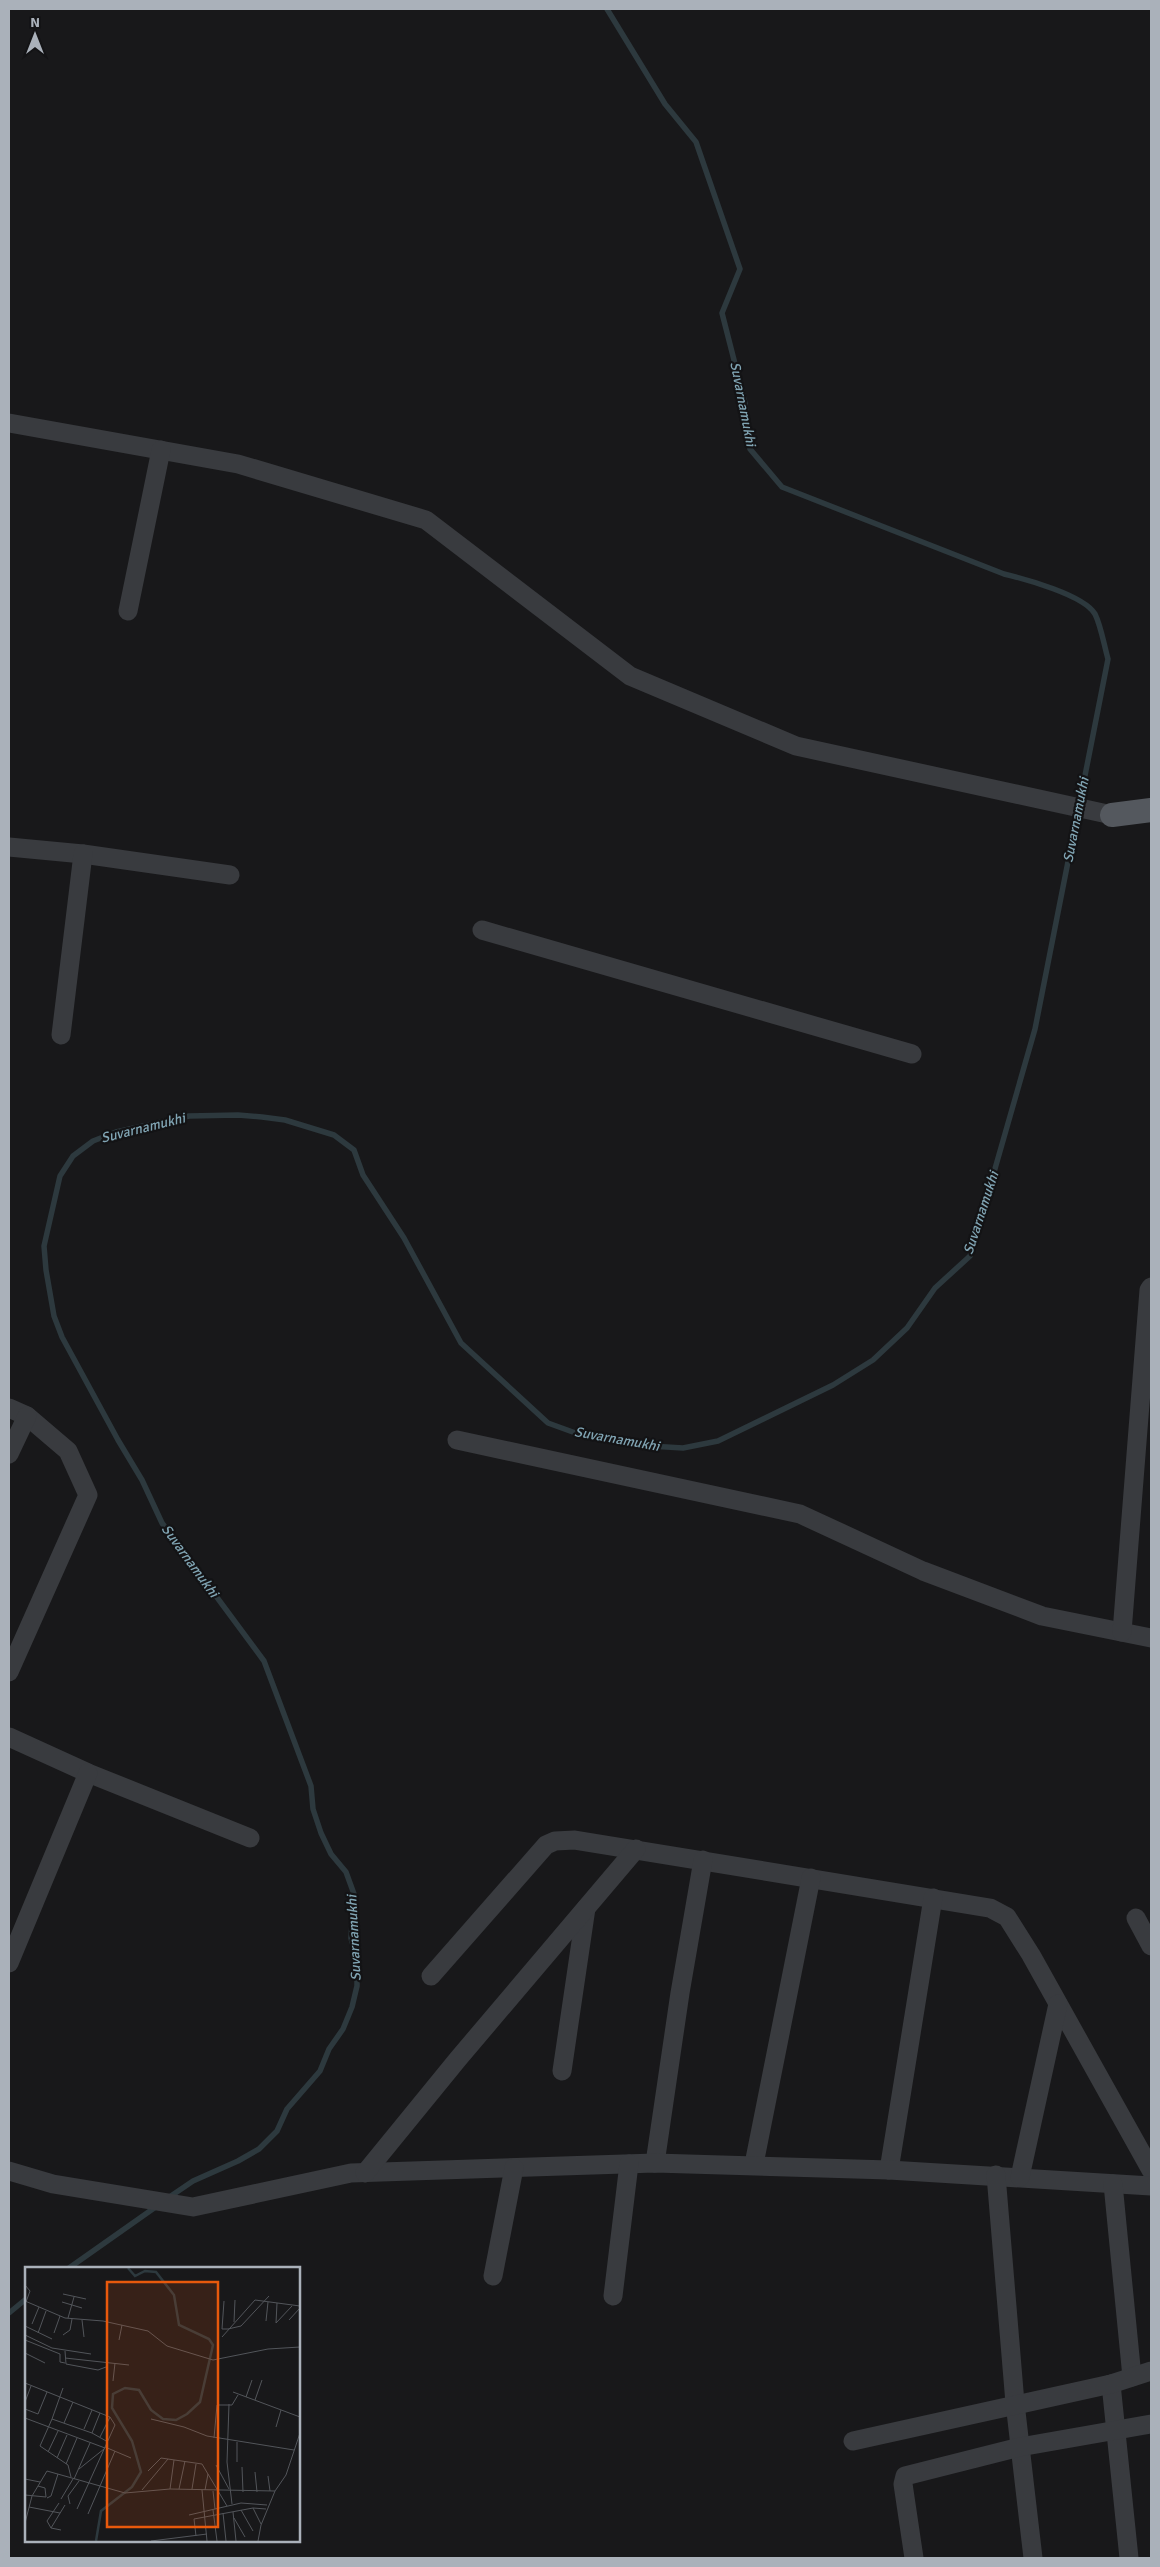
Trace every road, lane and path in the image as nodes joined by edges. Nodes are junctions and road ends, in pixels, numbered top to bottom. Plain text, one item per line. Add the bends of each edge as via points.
1 (9, 423) edge
2 (161, 450) junction
3 (128, 611) dead end
4 (1151, 810) edge
5 (1112, 815) joint
6 (9, 847) edge
7 (83, 854) junction
8 (230, 875) dead end
9 (482, 930) dead end
10 (61, 1035) dead end
11 (912, 1054) dead end
12 (1151, 1287) edge
13 (9, 1408) edge
14 (27, 1416) junction
15 (457, 1440) dead end
16 (9, 1454) edge
17 (1122, 1632) junction
18 (1151, 1638) edge
19 (9, 1672) edge
20 (9, 1737) edge
21 (88, 1773) junction
22 (250, 1838) dead end
23 (636, 1849) junction
24 (704, 1860) junction
25 (811, 1878) junction
26 (932, 1898) junction
27 (586, 1908) junction
28 (1136, 1918) dead end
29 (1151, 1946) edge
30 (9, 1963) edge
31 (431, 1976) dead end
32 (1058, 2004) junction
33 (562, 2071) dead end
34 (655, 2163) junction
35 (629, 2164) junction
36 (754, 2164) junction
37 (514, 2168) junction
38 (889, 2170) junction
39 (1151, 2170) edge
40 (9, 2171) edge
41 (366, 2173) junction
42 (996, 2175) junction
43 (1020, 2177) junction
44 (1113, 2184) junction
45 (1151, 2186) edge
46 (493, 2276) dead end
47 (613, 2296) dead end
48 (1151, 2371) edge
49 (1132, 2377) junction
50 (1111, 2384) junction
51 (1015, 2403) junction
52 (1151, 2424) edge
53 (1115, 2430) junction
54 (853, 2441) dead end
55 (1020, 2447) junction
56 (914, 2558) edge
57 (1033, 2558) edge
58 (1129, 2558) edge

1 - 2 street
2 - 3 street
2 - 5 street via 238,464 426,520 630,676 796,746
4 - 5 main road
6 - 7 street
7 - 8 street
7 - 10 street
9 - 11 street
12 - 17 street
13 - 14 street
14 - 16 street
14 - 19 street via 68,1451 88,1495
15 - 17 street via 800,1514 923,1570 1042,1616
17 - 18 street
20 - 21 street
21 - 22 street
21 - 30 street
23 - 24 street
23 - 27 street
23 - 31 street via 569,1839 555,1840 546,1845
24 - 25 street
24 - 34 street
25 - 26 street
25 - 36 street
26 - 32 street via 990,1908 1006,1916
26 - 38 street
27 - 33 street
27 - 41 street
28 - 29 street
32 - 39 street
32 - 43 street
34 - 35 street
34 - 36 street
35 - 37 street
35 - 47 street
36 - 38 street
37 - 41 street
37 - 46 street
38 - 42 street
40 - 41 street via 53,2184 193,2207
42 - 43 street
42 - 51 street
43 - 44 street
44 - 45 street
44 - 49 street
48 - 49 street
49 - 50 street
50 - 51 street
50 - 53 street
51 - 54 street
51 - 55 street
52 - 53 street
53 - 55 street
53 - 58 street
55 - 56 street via 905,2476 903,2484
55 - 57 street

